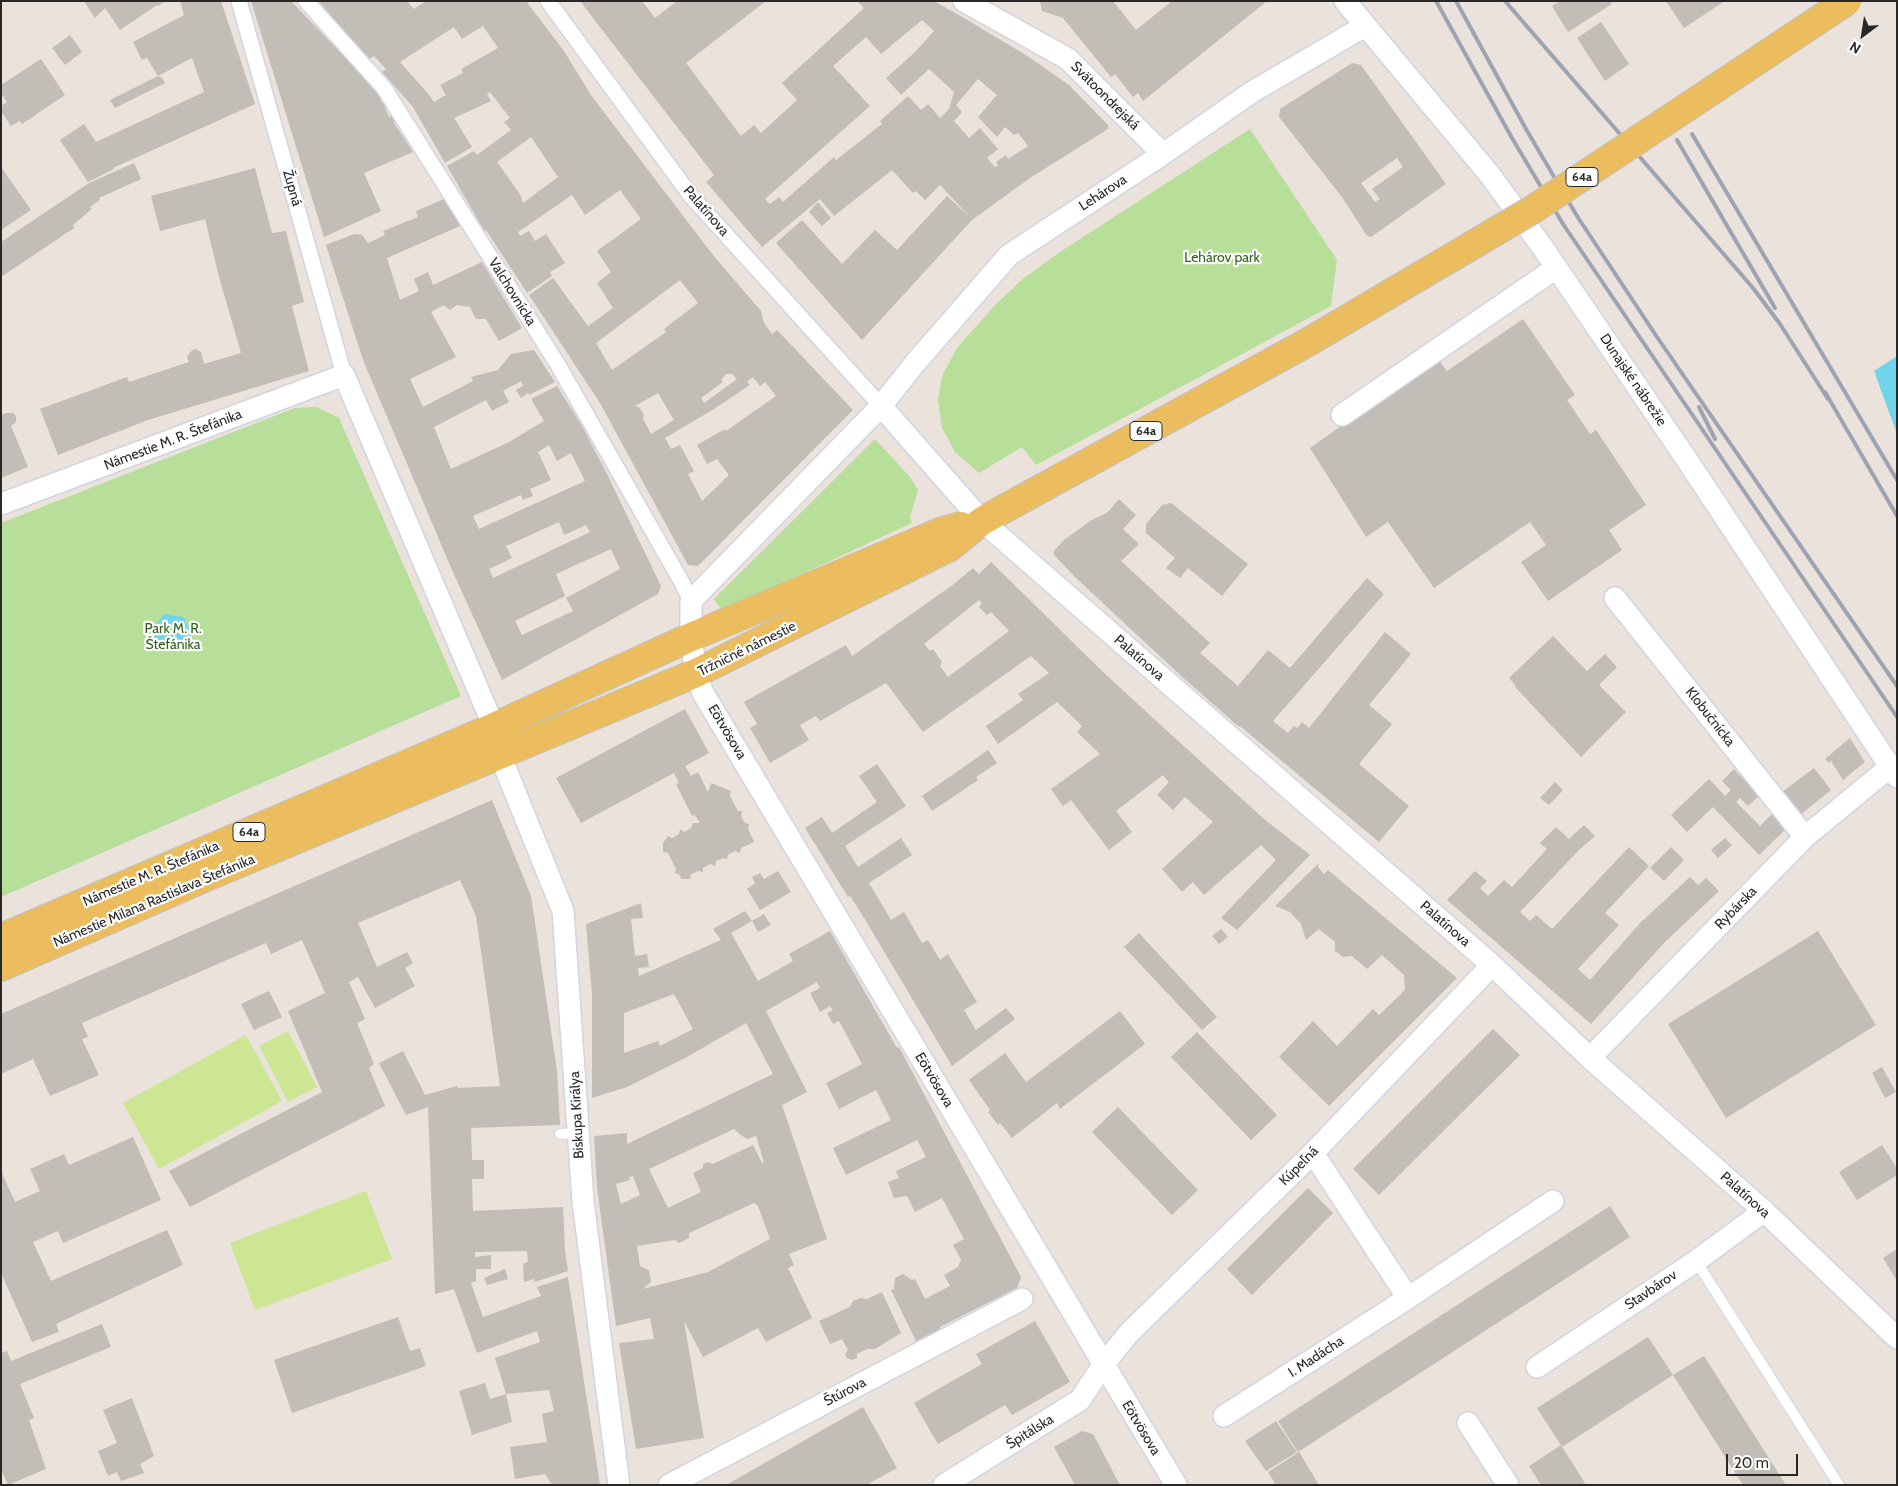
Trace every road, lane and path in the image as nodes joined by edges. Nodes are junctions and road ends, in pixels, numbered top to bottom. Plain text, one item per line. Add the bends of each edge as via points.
1 (239, 1) edge
2 (306, 1) edge
3 (548, 1) edge
4 (964, 1) edge
5 (1345, 1) edge
6 (1847, 1) edge
7 (1365, 26) junction
8 (1163, 154) junction
9 (1556, 268) junction
10 (344, 375) junction
11 (881, 406) junction
12 (1342, 415) dead end
13 (1, 504) edge
14 (982, 520) junction
15 (1615, 598) dead end
16 (691, 601) junction
17 (690, 637) junction
18 (696, 673) junction
19 (494, 727) junction
20 (500, 755) junction
21 (1893, 772) edge
22 (1805, 837) junction
23 (1, 938) edge
24 (1, 966) edge
25 (1492, 966) junction
26 (1590, 1058) junction
27 (1313, 1153) junction
28 (1553, 1201) dead end
29 (1764, 1211) junction
30 (1696, 1261) junction
31 (1408, 1298) junction
32 (1022, 1299) dead end
33 (1897, 1338) edge
34 (1103, 1365) junction
35 (1537, 1367) dead end
36 (1224, 1416) dead end
37 (1468, 1423) dead end
38 (620, 1485) edge
39 (669, 1485) edge
40 (944, 1485) edge
41 (1176, 1485) edge
42 (1508, 1485) edge
43 (1839, 1485) edge

1 - 10 street, Župná
2 - 16 street, Valchovnícka via 384,88 558,365
3 - 11 street, Palatínova via 691,196
4 - 8 street, Svätoondrejská via 1068,59
5 - 7 street, Dunajské nábrežie
6 - 14 main road, 64a, bridge via 1532,210 1310,341
7 - 8 street, Lehárova via 1252,92
7 - 9 street, Dunajské nábrežie via 1490,175
8 - 11 street, Lehárova via 1009,255
9 - 12 street
9 - 21 street, Dunajské nábrežie
10 - 13 street, Námestie M. R. Štefánika
10 - 19 street
11 - 14 street
11 - 16 street
14 - 17 main road, 64a via 940,532
14 - 18 main road, Tržničné námestie / 64a via 950,547
14 - 25 street, Palatínova
15 - 22 street, Klobučnícka
16 - 17 street
17 - 18 street, Eötvösova
17 - 19 main road, 64a
18 - 20 main road, Tržničné námestie / 64a
18 - 34 street, Eötvösova via 703,693
19 - 20 main road
19 - 23 main road, Námestie M. R. Štefánika / 64a
20 - 24 main road, Námestie Milana Rastislava Štefánika / 64a
20 - 38 street, Biskupa Királya via 563,911 570,1133 583,1201
21 - 22 street, Rybárska
22 - 26 street, Rybárska
25 - 26 street, Palatínova
25 - 27 street, Kúpeľná
26 - 29 street, Palatínova
27 - 31 street
27 - 34 street, Kúpeľná via 1129,1333
28 - 31 street, I. Madácha
29 - 30 street, Stavbárov
29 - 33 street, Palatínova
30 - 35 street, Stavbárov
30 - 43 lane
31 - 36 street, I. Madácha
32 - 39 street, Štúrova
34 - 40 street, Špitálska via 1080,1400
34 - 41 street, Eötvösova
37 - 42 street

